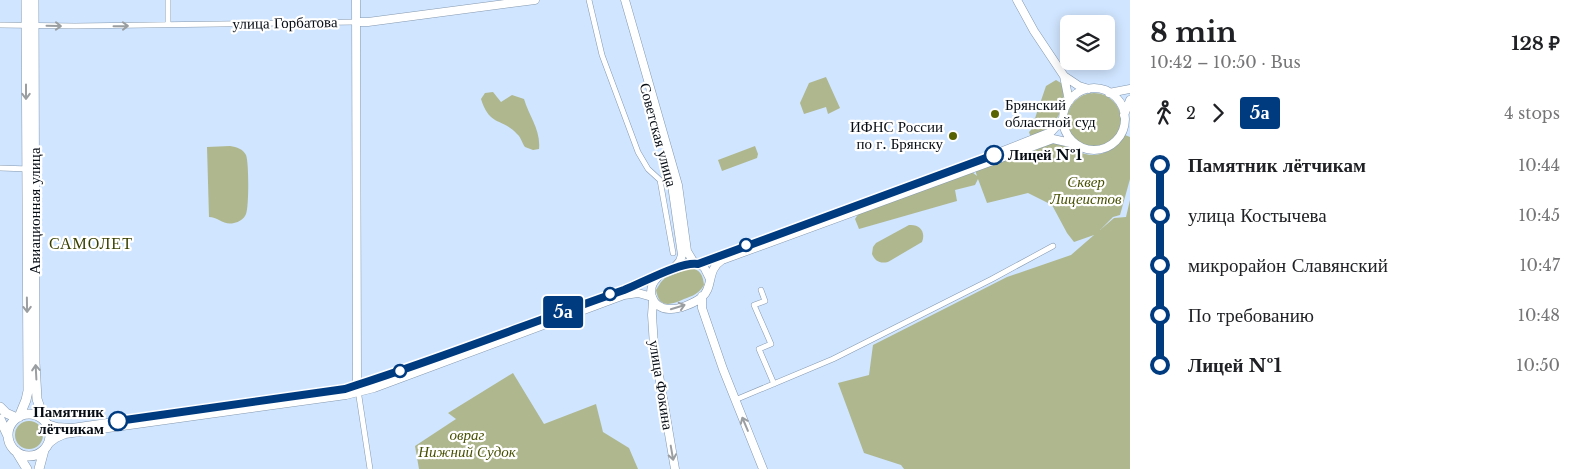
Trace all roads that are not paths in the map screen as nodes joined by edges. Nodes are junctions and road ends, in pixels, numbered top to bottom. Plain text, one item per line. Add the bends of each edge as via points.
1 (26, 0) edge
2 (34, 0) edge
3 (168, 0) edge
4 (356, 0) edge
5 (535, 0) edge
6 (589, 0) edge
7 (620, 0) edge
8 (625, 0) edge
9 (1017, 0) edge
10 (356, 22) junction
11 (168, 24) junction
12 (0, 25) edge
13 (30, 26) junction
14 (1064, 76) junction
15 (1089, 89) junction
16 (1130, 89) edge
17 (1109, 93) junction
18 (1130, 100) edge
19 (1069, 101) junction
20 (1124, 115) junction
21 (1063, 119) junction
22 (1052, 136) junction
23 (1075, 144) junction
24 (0, 168) edge
25 (31, 169) junction
26 (1053, 246) dead end
27 (673, 253) dead end
28 (698, 264) junction
29 (673, 269) junction
30 (659, 276) junction
31 (710, 280) junction
32 (760, 290) dead end
33 (702, 296) junction
34 (653, 299) junction
35 (774, 384) junction
36 (358, 388) junction
37 (735, 400) junction
38 (0, 407) edge
39 (18, 417) junction
40 (0, 419) edge
41 (46, 422) junction
42 (8, 436) junction
43 (46, 447) junction
44 (16, 451) junction
45 (27, 469) edge
46 (39, 469) edge
47 (370, 469) edge
48 (675, 469) edge
49 (763, 469) edge

1 - 13 main road, Авиационная улица
2 - 13 main road, Авиационная улица
3 - 11 street
4 - 10 main road
5 - 10 main road, улица Горбатова
6 - 27 street via 602,55 638,152 648,169 660,180
7 - 29 main road, Советская улица via 672,186 682,255
8 - 28 main road, Советская улица via 675,177 687,251
9 - 14 main road
10 - 11 street, улица Горбатова
10 - 36 main road
13 -> 11 street, улица Горбатова
12 - 13 street, улица Горбатова
13 - 25 main road, Авиационная улица
14 - 15 main road
14 - 19 main road
15 - 17 main road
15 - 19 main road
16 - 17 main road
17 - 20 main road via 1119,102
18 - 20 main road
19 - 21 main road
20 - 23 main road via 1122,130 1109,146 1095,150
21 - 22 main road
21 - 23 main road via 1065,131
22 - 23 main road
22 - 28 main road
22 - 31 main road via 722,260 716,264
24 - 25 street
25 -> 39 main road, Авиационная улица via 28,391
41 -> 25 main road, Авиационная улица via 37,399
26 - 35 street via 912,320
28 - 29 main road
28 - 31 main road via 704,267
29 - 30 main road
30 - 34 main road via 652,286
30 - 36 main road
31 - 33 main road
32 - 35 street via 765,301 754,305 771,344 759,349
34 -> 33 main road via 660,307 670,310
33 - 37 main road via 702,308
34 - 36 main road via 633,293 374,388
34 -> 48 main road, улица Фокина via 654,346
35 - 37 street
36 - 41 main road via 72,428
36 - 43 main road via 337,396 65,434
36 - 47 street
49 -> 37 main road
38 - 39 main road
39 - 41 main road via 32,414
39 - 42 main road via 10,426
40 - 42 main road
41 - 43 main road via 50,438
42 - 44 main road
43 - 44 main road via 39,454 27,456
43 - 46 main road
44 - 45 main road

